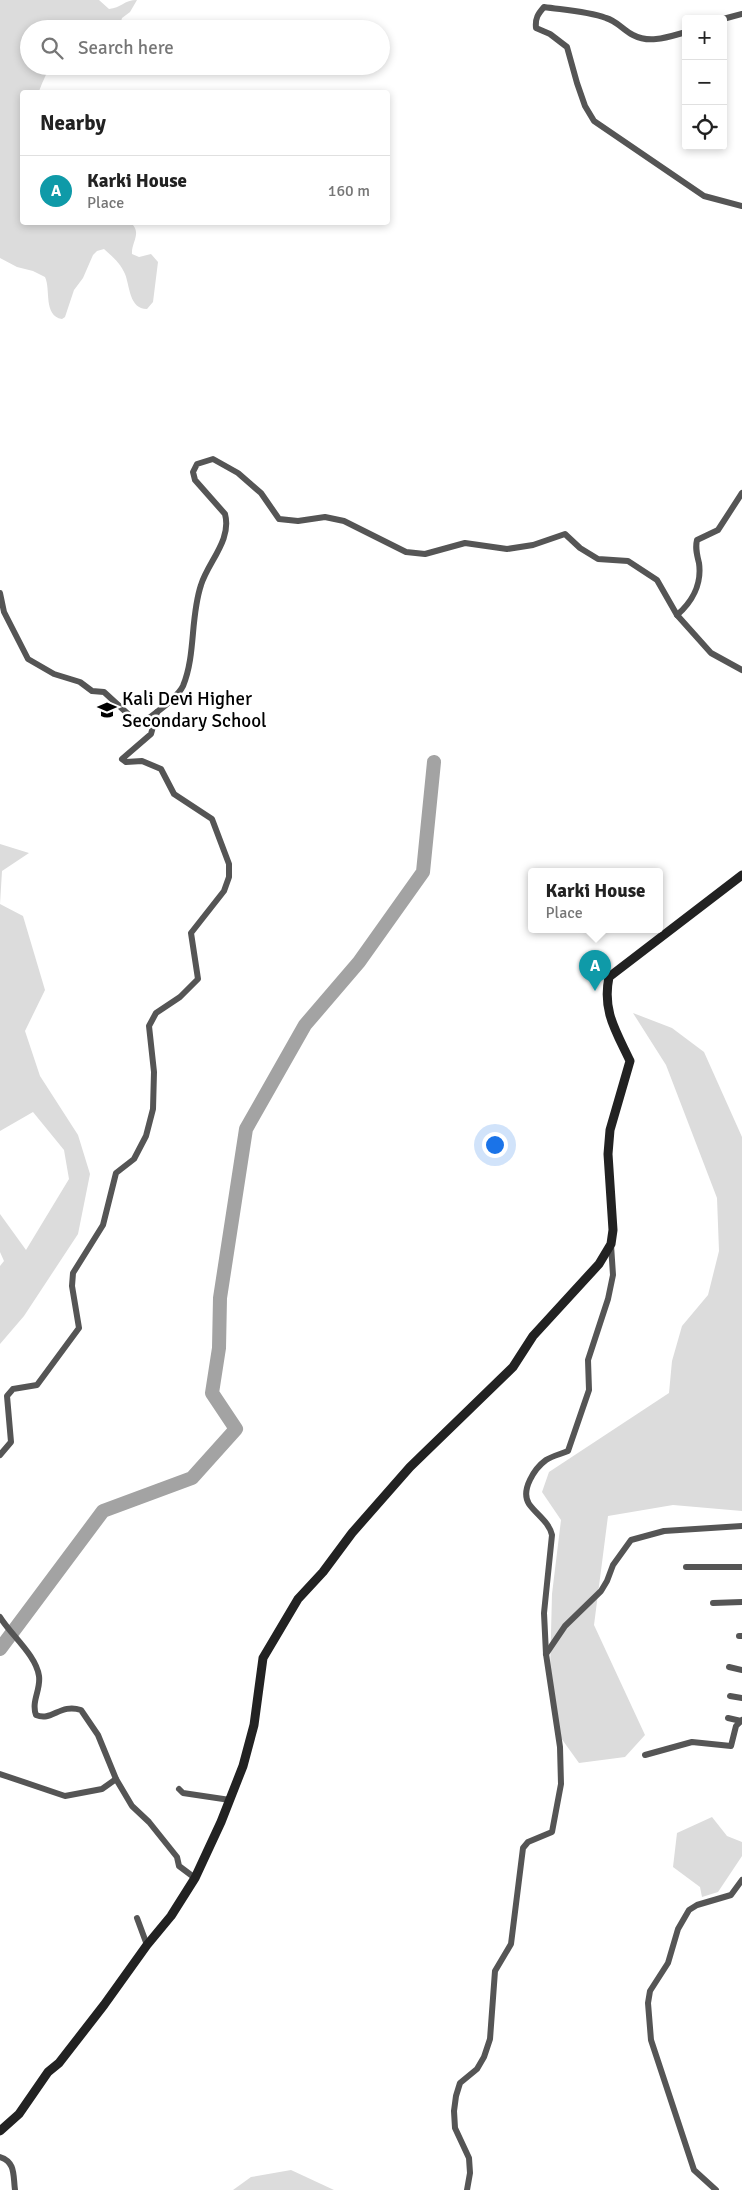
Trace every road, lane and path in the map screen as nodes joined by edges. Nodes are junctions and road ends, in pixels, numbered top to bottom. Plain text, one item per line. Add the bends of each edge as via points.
1 (742, 14) edge
2 (727, 18) edge
3 (682, 33) edge
4 (742, 206) edge
5 (742, 493) edge
6 (0, 593) edge
7 (677, 615) junction
8 (742, 670) edge
9 (157, 711) junction
10 (742, 875) edge
11 (611, 1244) junction
12 (0, 1455) edge
13 (742, 1526) edge
14 (686, 1567) dead end
15 (742, 1567) edge
16 (742, 1602) edge
17 (713, 1603) dead end
18 (2, 1620) edge
19 (546, 1654) junction
20 (729, 1667) dead end
21 (742, 1670) edge
22 (730, 1696) dead end
23 (742, 1698) edge
24 (728, 1718) dead end
25 (742, 1720) edge
26 (645, 1755) dead end
27 (0, 1774) edge
28 (116, 1779) junction
29 (179, 1789) dead end
30 (230, 1800) junction
31 (195, 1878) junction
32 (742, 1880) edge
33 (138, 1918) dead end
34 (147, 1945) junction
35 (0, 2131) edge
36 (0, 2157) edge
37 (15, 2190) edge
38 (467, 2190) edge
39 (716, 2190) edge

1 - 2 street
3 - 4 street via 648,40 633,35 607,18 544,7 535,21 536,28 567,46 585,106 594,121 704,196
5 - 7 street via 718,530 697,540 700,574 695,593
6 - 9 street via 4,612 28,659 54,674 80,682 92,691 104,692 140,725
7 - 8 street via 711,653
7 - 9 street via 657,580 628,561 598,559 565,534 533,545 507,549 464,543 425,554 406,552 344,521 280,519 261,493 212,459 197,464 193,472 195,480 225,514 226,521 218,553 202,581 195,603 191,652 182,688
9 - 12 street via 151,734 122,759 126,762 142,761 162,769 174,794 212,819 229,864 229,877 224,891 191,933 198,979 180,997 156,1013 149,1026 154,1072 153,1109 146,1136 134,1159 116,1173 103,1226 73,1273 79,1328 37,1385 13,1389 7,1396 11,1442
10 - 11 street via 609,977 606,995 610,1019 630,1061 610,1130
11 - 19 street via 613,1275 588,1360 588,1390 581,1414 568,1451 547,1459 530,1480 526,1491 528,1502 550,1526 552,1535 544,1613
11 - 30 street via 599,1264 533,1336 513,1367 410,1467 298,1599 263,1658 254,1725
13 - 19 street via 664,1531 631,1540 613,1565 601,1591 565,1626
14 - 15 street
16 - 17 street
18 - 28 street via 28,1652 38,1673 34,1700 36,1715 50,1715 65,1708 81,1710 98,1735
19 - 38 street via 560,1747 561,1784 555,1826 552,1832 528,1842 523,1848 511,1944 495,1971 490,2039 484,2058 477,2069 460,2083 456,2096 455,2128 469,2158
20 - 21 street
22 - 23 street
24 - 25 street
25 - 26 street via 736,1726 731,1746 692,1742
27 - 28 street via 65,1796 102,1789
28 - 31 street via 132,1806 149,1822 176,1857 179,1866
29 - 30 street via 183,1793
30 - 31 street
31 - 34 street via 172,1916
32 - 39 street via 731,1894 689,1910 678,1929 668,1962 650,1991 648,2003 651,2040 694,2170
33 - 34 street
34 - 35 street via 19,2114
36 - 37 street via 11,2164

